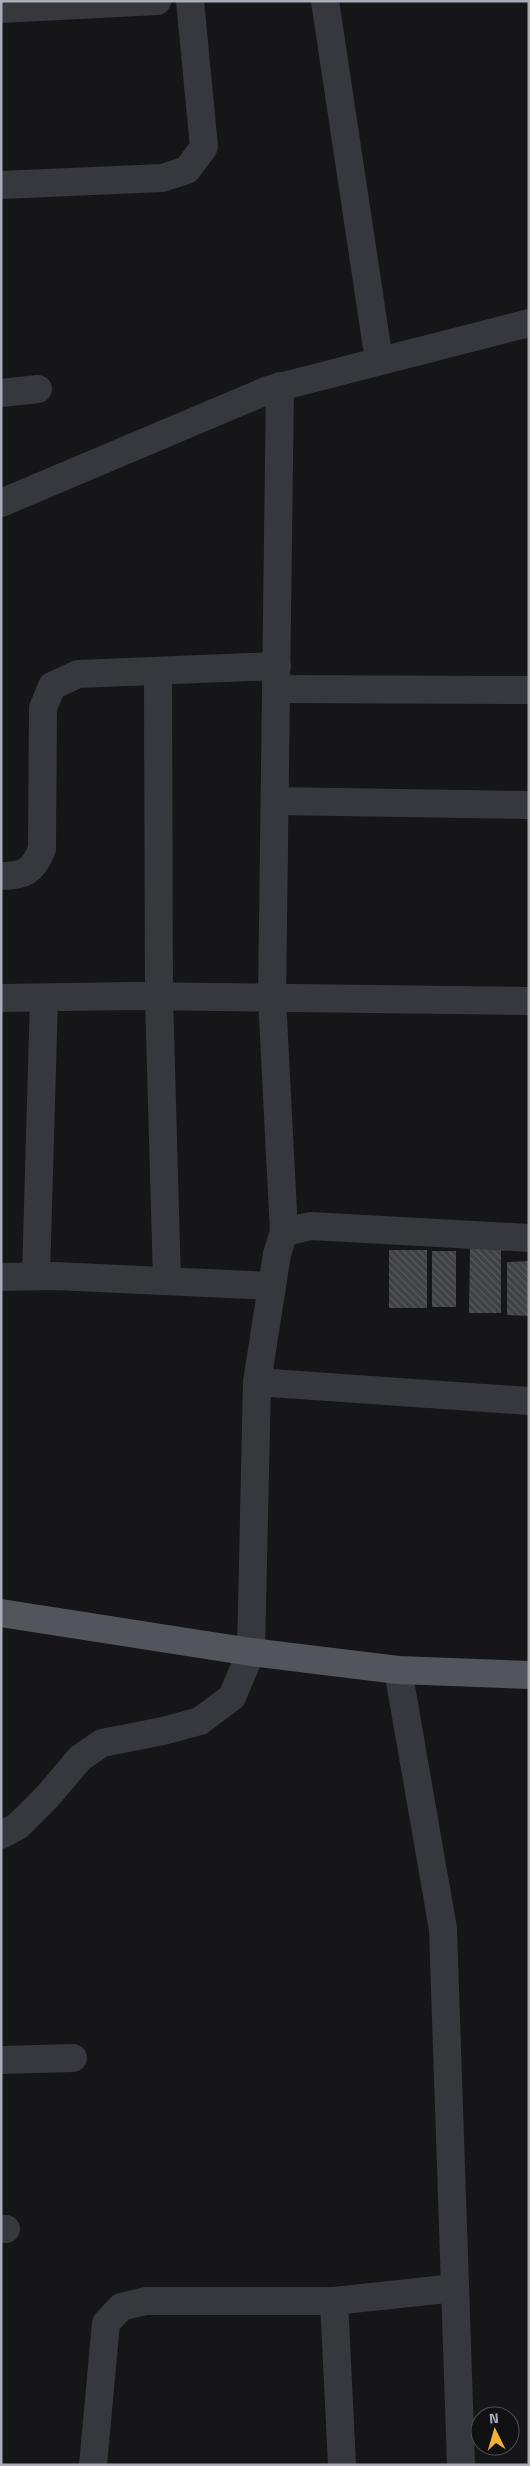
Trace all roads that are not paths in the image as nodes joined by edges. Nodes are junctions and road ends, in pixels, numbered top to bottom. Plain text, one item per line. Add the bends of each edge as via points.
1 (156, 1) edge
2 (190, 1) edge
3 (325, 1) edge
4 (1, 9) edge
5 (1, 185) edge
6 (529, 323) edge
7 (379, 361) junction
8 (280, 386) junction
9 (38, 389) dead end
10 (1, 393) edge
11 (1, 503) edge
12 (158, 671) junction
13 (277, 677) junction
14 (529, 690) edge
15 (275, 801) junction
16 (529, 805) edge
17 (1, 876) edge
18 (159, 996) junction
19 (1, 998) edge
20 (44, 998) junction
21 (272, 998) junction
22 (529, 1001) edge
23 (284, 1232) junction
24 (529, 1238) edge
25 (36, 1276) junction
26 (1, 1277) edge
27 (167, 1281) junction
28 (272, 1286) junction
29 (257, 1382) junction
30 (529, 1400) edge
31 (1, 1613) edge
32 (251, 1652) junction
33 (398, 1670) junction
34 (529, 1675) edge
35 (1, 1834) edge
36 (73, 2058) dead end
37 (1, 2060) edge
38 (455, 2288) junction
39 (334, 2301) junction
40 (93, 2465) edge
41 (342, 2465) edge
42 (461, 2465) edge

1 - 4 street
2 - 5 street via 204,147 187,170 162,178
3 - 7 street
6 - 7 street
7 - 8 street
8 - 11 street
8 - 13 street
9 - 10 street
12 - 13 street
12 - 17 street via 78,674 52,686 43,708 42,849 34,866 17,876
12 - 18 street
13 - 14 street
13 - 15 street
15 - 16 street
15 - 21 street
18 - 20 street
18 - 21 street
18 - 27 street
19 - 20 street
20 - 25 street
21 - 22 street
21 - 23 street
23 - 24 street via 311,1226
23 - 28 street
25 - 26 street
25 - 27 street
27 - 28 street
28 - 29 street
29 - 30 street
29 - 32 street
31 - 32 main road
32 - 33 main road
32 - 35 street via 232,1697 200,1721 102,1743 80,1758 18,1826
33 - 34 main road
33 - 38 street via 443,1929
36 - 37 street
38 - 39 street
38 - 42 street
39 - 40 street via 146,2301 121,2307 106,2324
39 - 41 street

